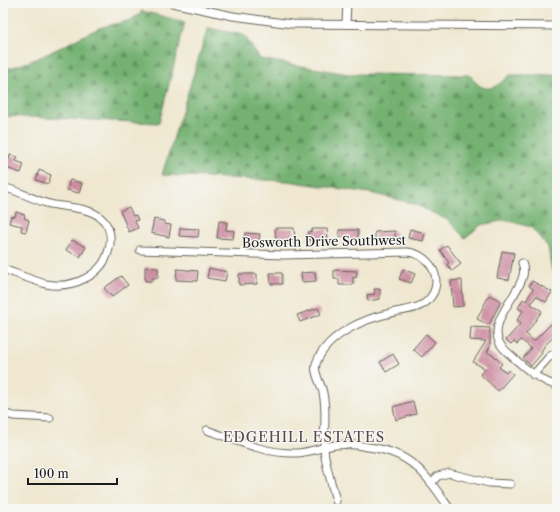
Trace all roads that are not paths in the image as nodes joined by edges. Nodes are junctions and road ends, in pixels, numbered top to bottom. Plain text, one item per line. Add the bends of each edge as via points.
1 (172, 3) edge
2 (347, 3) edge
3 (346, 24) junction
4 (557, 26) edge
5 (3, 187) edge
6 (140, 250) dead end
7 (522, 263) dead end
8 (3, 269) edge
9 (557, 352) edge
10 (533, 375) junction
11 (557, 386) edge
12 (3, 413) edge
13 (50, 418) dead end
14 (208, 430) dead end
15 (324, 447) junction
16 (431, 483) junction
17 (510, 484) dead end
18 (336, 501) dead end
19 (450, 509) edge

1 - 3 street via 260,21
2 - 3 street
3 - 4 street
5 - 8 street via 46,203 96,215 109,229 110,243 105,260 96,272 71,283 46,284
6 - 15 street, Bosworth Drive Southwest via 284,255 408,252 421,255 427,260 435,271 436,282 434,292 426,303 416,308 378,316 343,332 331,342 318,359 316,369 325,402
7 - 10 street via 522,278 500,320 497,336 503,348
9 - 10 street
10 - 11 street
12 - 13 street
14 - 15 street via 265,450 297,453
15 - 16 street via 359,445 389,450 414,464
15 - 18 street, Bosworth Drive Southwest
16 - 17 street via 438,476 449,473 488,483
16 - 19 street

